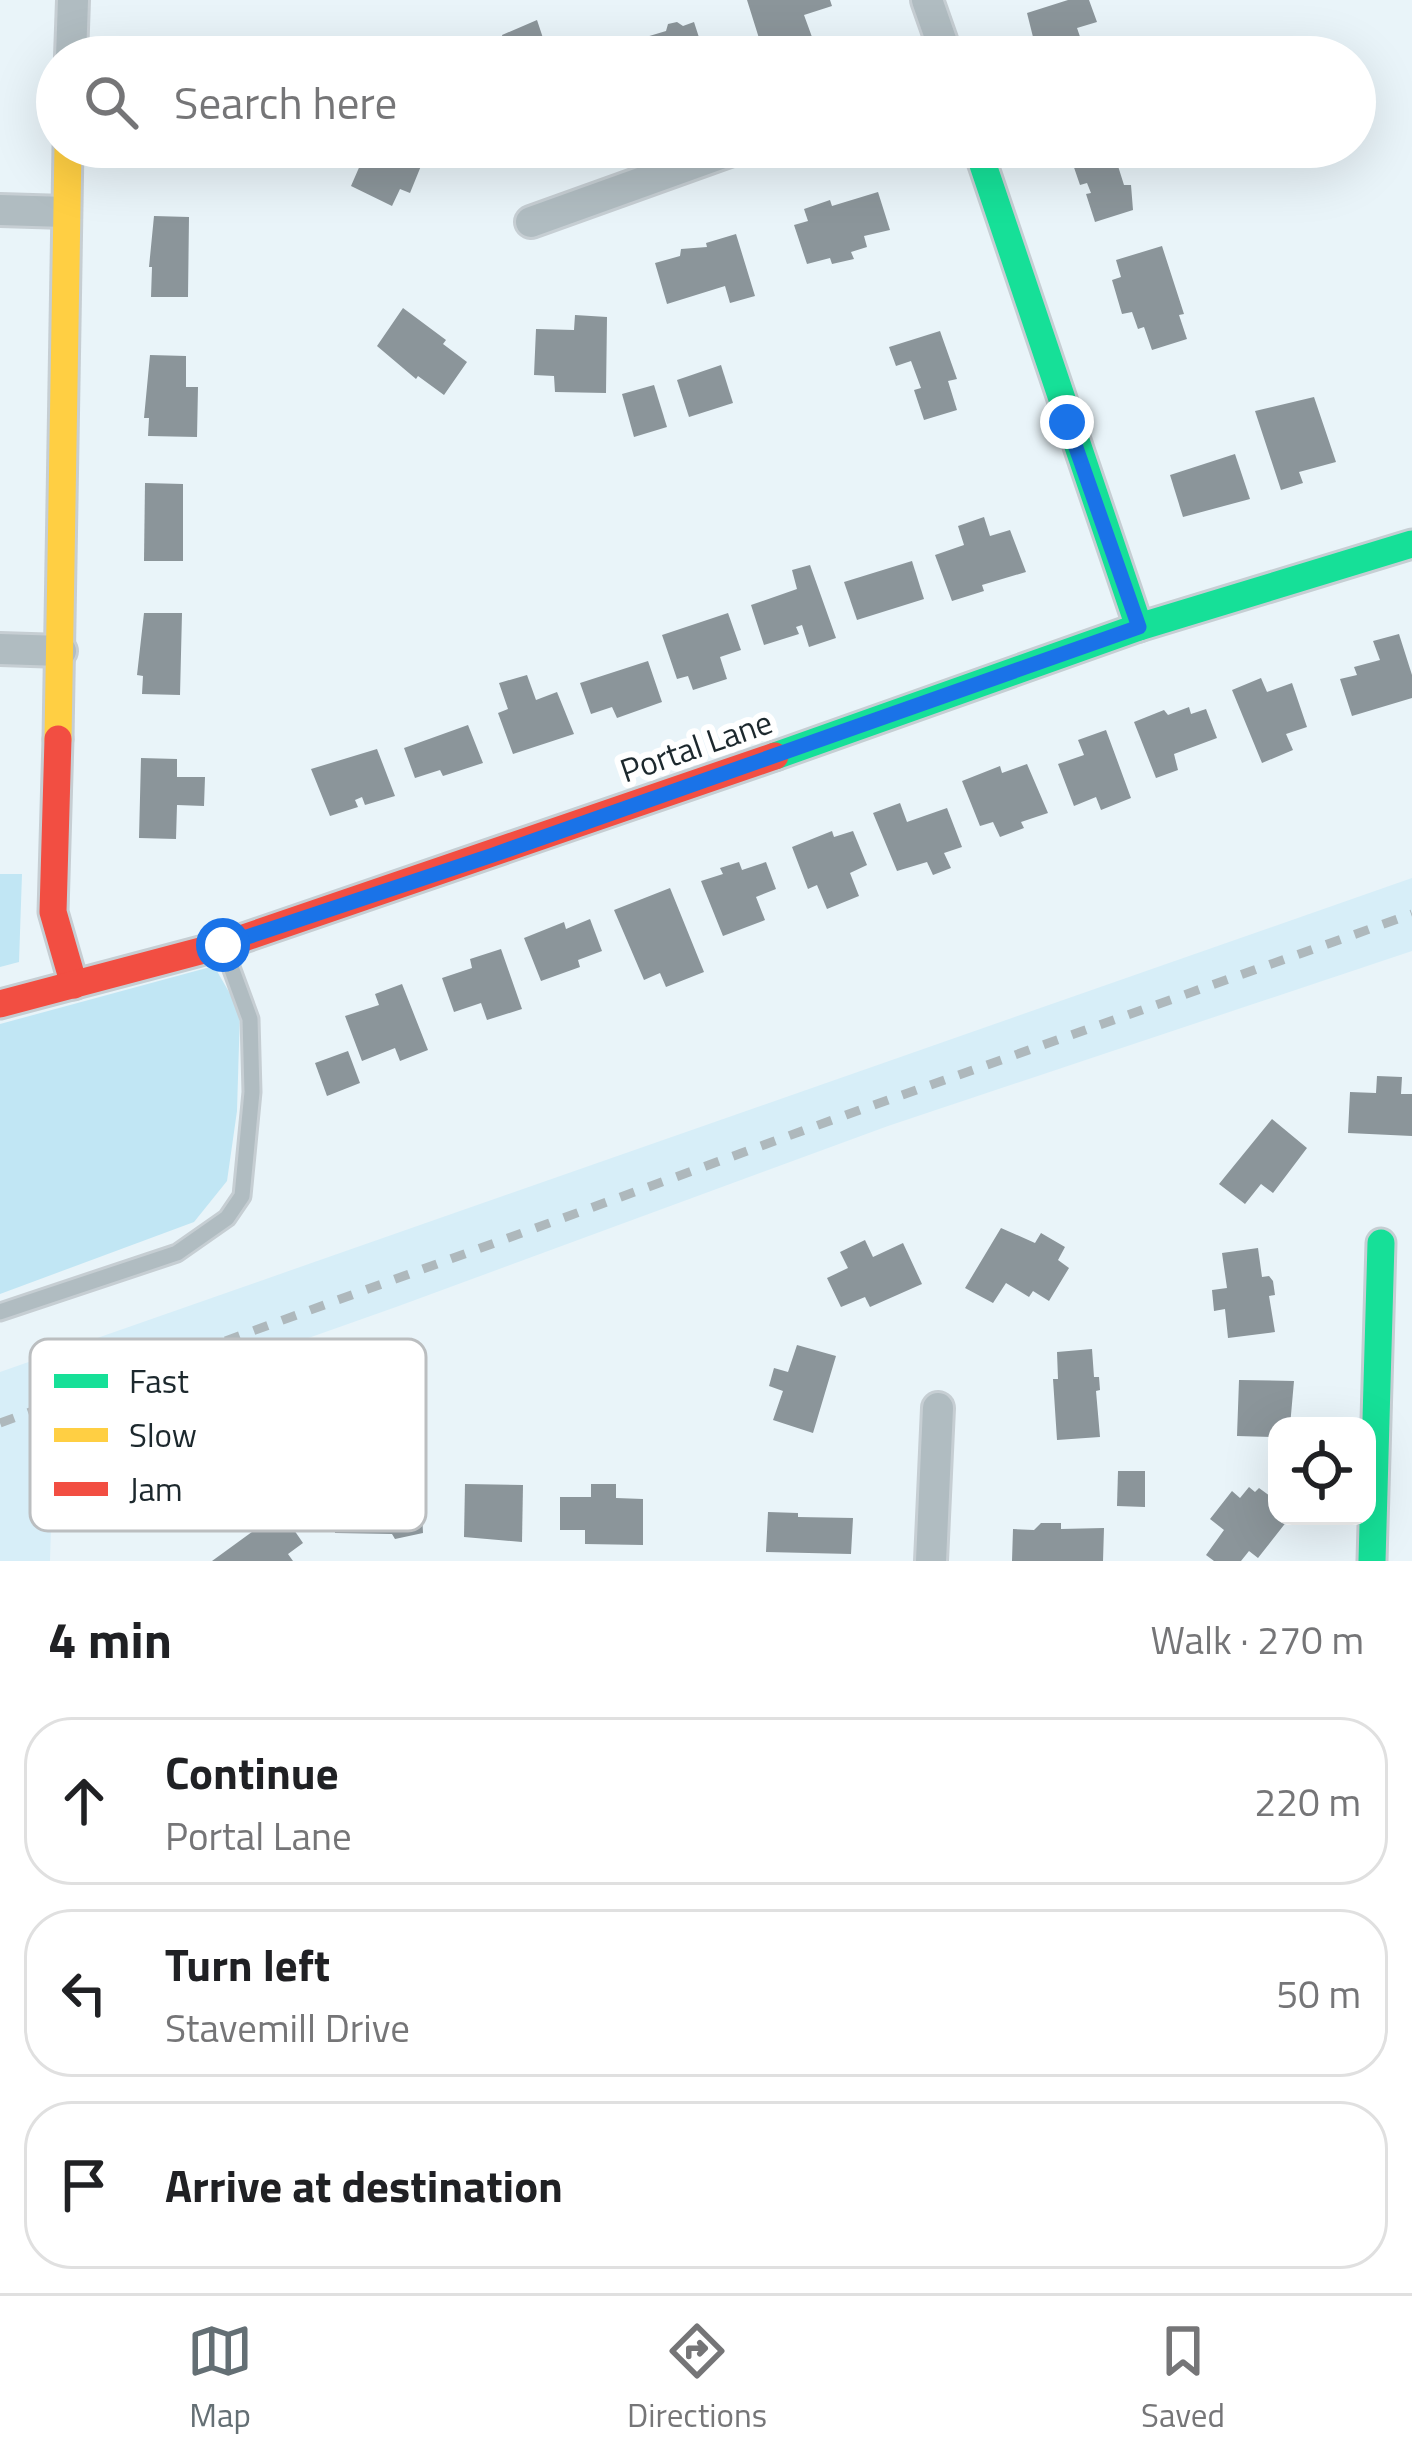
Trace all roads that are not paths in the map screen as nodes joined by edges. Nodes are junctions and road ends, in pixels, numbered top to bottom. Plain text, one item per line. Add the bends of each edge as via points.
1 (73, 0) edge
2 (927, 0) edge
3 (72, 36) edge
4 (940, 36) edge
5 (67, 168) edge
6 (681, 168) edge
7 (984, 168) edge
8 (0, 210) edge
9 (65, 212) junction
10 (531, 222) dead end
11 (1412, 544) edge
12 (1139, 627) junction
13 (0, 649) edge
14 (61, 651) junction
15 (223, 945) junction
16 (74, 985) junction
17 (0, 1004) edge
18 (1381, 1244) dead end
19 (0, 1312) edge
20 (938, 1408) dead end
21 (932, 1561) edge
22 (1372, 1561) edge

1 - 3 street
2 - 4 street
5 - 9 street
6 - 10 street
7 - 12 street
8 - 9 street
9 - 14 street
11 - 12 street, Portal Lane
12 - 15 street, Portal Lane
13 - 14 street
14 - 16 street via 53,912
15 - 16 street, Portal Lane
15 - 19 lane via 250,1019 242,1196 227,1218 177,1253
16 - 17 street, Portal Lane
18 - 22 street
20 - 21 street

